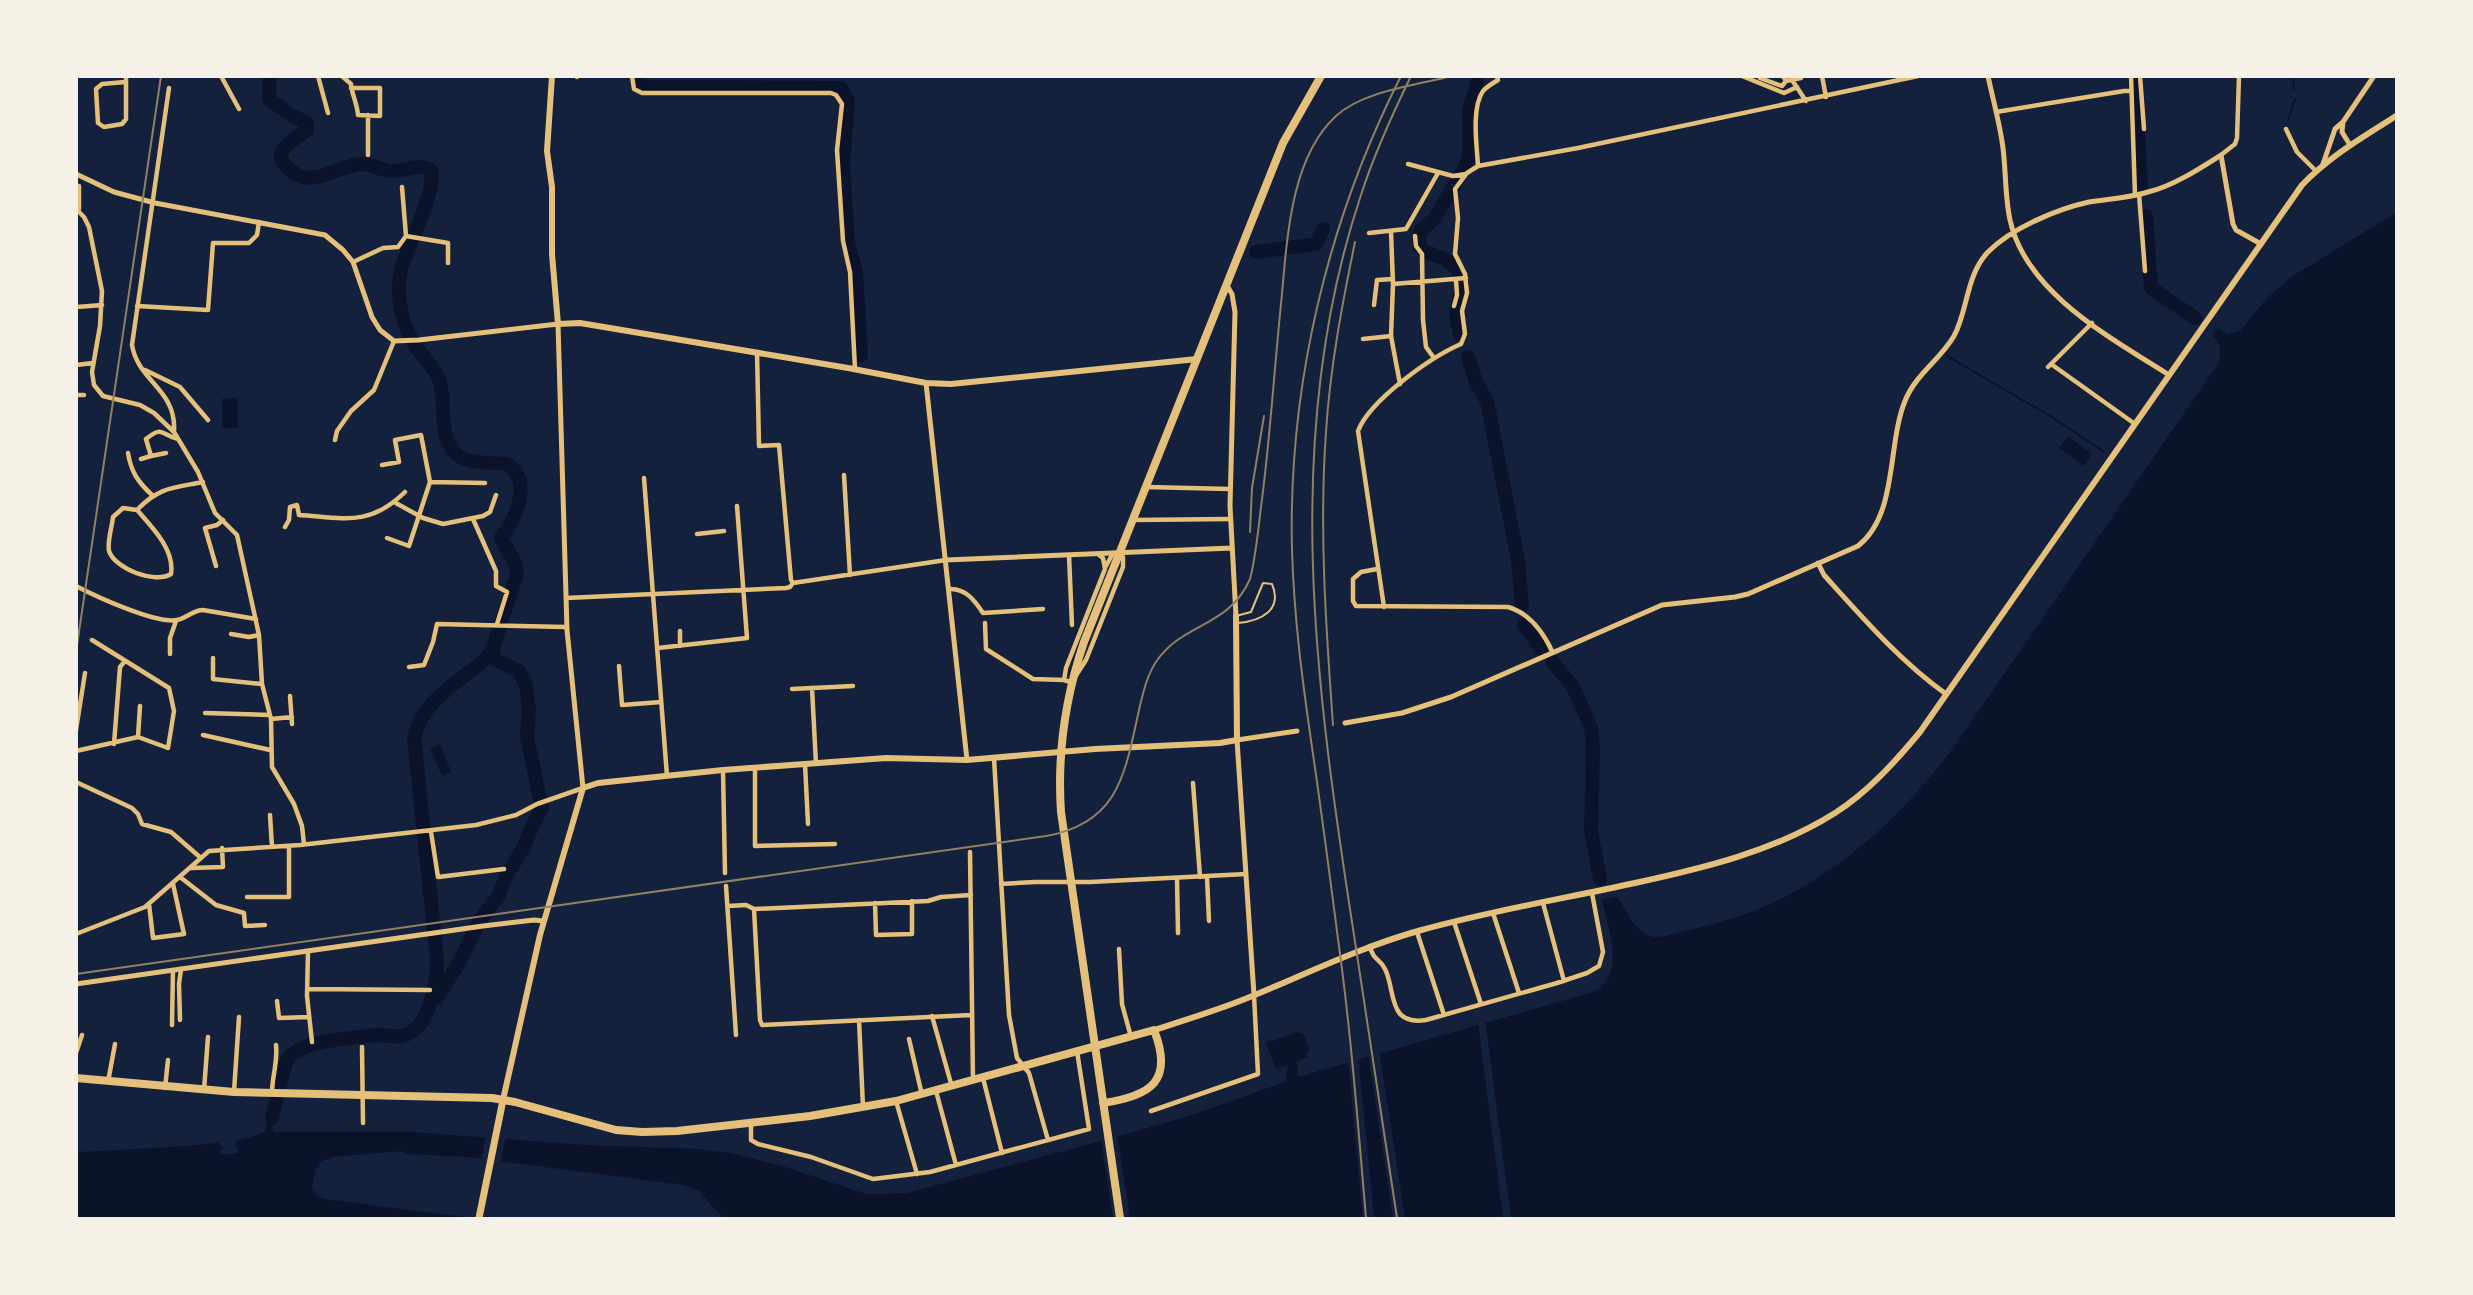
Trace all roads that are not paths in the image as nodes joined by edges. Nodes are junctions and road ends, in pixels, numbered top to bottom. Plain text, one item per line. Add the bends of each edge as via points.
1 (221, 76) edge
2 (318, 76) edge
3 (342, 76) edge
4 (552, 76) edge
5 (632, 76) edge
6 (1321, 76) edge
7 (1504, 76) edge
8 (1742, 76) edge
9 (1822, 76) edge
10 (1918, 76) edge
11 (1988, 76) edge
12 (2131, 76) edge
13 (2140, 76) edge
14 (2240, 76) edge
15 (2374, 76) edge
16 (1497, 78) edge
17 (1760, 78) edge
18 (1801, 78) edge
19 (125, 79) edge
20 (1787, 79) edge
21 (1797, 87) junction
22 (169, 88) dead end
23 (351, 88) junction
24 (2131, 91) junction
25 (1781, 92) junction
26 (1826, 97) junction
27 (1806, 101) junction
28 (1784, 105) junction
29 (239, 109) dead end
30 (1996, 112) junction
31 (328, 113) dead end
32 (368, 115) junction
33 (2397, 116) edge
34 (2343, 122) junction
35 (2144, 129) dead end
36 (2286, 129) dead end
37 (2350, 145) junction
38 (368, 155) dead end
39 (2221, 155) junction
40 (1408, 164) dead end
41 (2323, 164) junction
42 (1478, 166) junction
43 (2316, 171) junction
44 (1438, 173) junction
45 (1467, 173) junction
46 (76, 174) edge
47 (79, 186) dead end
48 (402, 187) dead end
49 (2137, 195) junction
50 (78, 209) edge
51 (259, 222) junction
52 (1391, 231) junction
53 (1369, 233) dead end
54 (2014, 234) junction
55 (1415, 236) dead end
56 (408, 237) junction
57 (2261, 244) junction
58 (352, 262) junction
59 (448, 263) dead end
60 (2145, 271) dead end
61 (1465, 278) junction
62 (1456, 280) junction
63 (1393, 282) junction
64 (1422, 282) junction
65 (1226, 284) junction
66 (102, 305) junction
67 (1374, 305) dead end
68 (77, 306) edge
69 (137, 306) junction
70 (1454, 306) dead end
71 (2092, 323) junction
72 (558, 324) junction
73 (1391, 336) junction
74 (1363, 339) dead end
75 (394, 341) junction
76 (757, 352) junction
77 (1434, 358) junction
78 (1197, 359) junction
79 (93, 363) junction
80 (76, 365) edge
81 (142, 368) junction
82 (855, 369) junction
83 (2169, 375) junction
84 (926, 383) junction
85 (1400, 384) junction
86 (76, 395) edge
87 (84, 395) dead end
88 (208, 420) dead end
89 (2135, 424) junction
90 (174, 432) junction
91 (178, 439) junction
92 (335, 440) dead end
93 (128, 453) dead end
94 (166, 453) dead end
95 (151, 456) junction
96 (141, 459) dead end
97 (382, 465) dead end
98 (844, 475) dead end
99 (644, 478) dead end
100 (203, 482) junction
101 (429, 482) junction
102 (485, 483) dead end
103 (1146, 487) junction
104 (1230, 489) junction
105 (405, 492) dead end
106 (152, 495) junction
107 (496, 495) dead end
108 (394, 502) junction
109 (737, 506) dead end
110 (137, 510) junction
111 (420, 515) junction
112 (473, 519) junction
113 (1133, 519) junction
114 (1230, 519) junction
115 (223, 520) junction
116 (285, 527) dead end
117 (724, 531) dead end
118 (697, 534) dead end
119 (387, 538) dead end
120 (1232, 548) junction
121 (1119, 553) junction
122 (1098, 554) junction
123 (1069, 555) junction
124 (946, 560) junction
125 (1818, 563) junction
126 (216, 566) dead end
127 (1377, 568) junction
128 (1105, 569) junction
129 (850, 575) junction
130 (793, 583) junction
131 (76, 586) edge
132 (743, 590) junction
133 (949, 590) junction
134 (653, 595) junction
135 (566, 598) junction
136 (1384, 607) junction
137 (1043, 609) dead end
138 (1236, 616) junction
139 (256, 619) junction
140 (176, 621) junction
141 (985, 623) dead end
142 (497, 624) junction
143 (1237, 624) junction
144 (1072, 626) dead end
145 (566, 627) junction
146 (681, 631) dead end
147 (231, 634) dead end
148 (259, 635) junction
149 (92, 640) dead end
150 (680, 646) junction
151 (658, 648) junction
152 (1552, 651) junction
153 (170, 654) dead end
154 (213, 658) dead end
155 (125, 661) junction
156 (619, 666) dead end
157 (408, 667) dead end
158 (85, 673) dead end
159 (1064, 680) junction
160 (1070, 682) junction
161 (262, 684) junction
162 (853, 686) dead end
163 (812, 688) junction
164 (792, 689) dead end
165 (1946, 694) junction
166 (290, 696) dead end
167 (661, 702) junction
168 (140, 706) dead end
169 (205, 713) dead end
170 (270, 717) junction
171 (292, 717) junction
172 (1344, 723) dead end
173 (292, 724) dead end
174 (76, 730) edge
175 (1297, 731) dead end
176 (203, 735) dead end
177 (138, 737) junction
178 (1237, 740) junction
179 (114, 744) junction
180 (270, 750) junction
181 (76, 751) edge
182 (1060, 751) junction
183 (994, 758) junction
184 (967, 760) junction
185 (805, 764) junction
186 (816, 764) junction
187 (754, 767) junction
188 (723, 770) junction
189 (666, 776) junction
190 (76, 782) edge
191 (1193, 783) dead end
192 (583, 788) junction
193 (270, 814) dead end
194 (808, 824) dead end
195 (429, 832) junction
196 (304, 844) junction
197 (835, 844) dead end
198 (289, 846) junction
199 (272, 847) junction
200 (222, 848) junction
201 (970, 852) dead end
202 (201, 858) junction
203 (190, 868) junction
204 (504, 869) dead end
205 (725, 873) dead end
206 (1246, 874) junction
207 (180, 877) junction
208 (1204, 877) junction
209 (1177, 878) junction
210 (1071, 883) junction
211 (173, 884) junction
212 (1001, 884) junction
213 (726, 886) dead end
214 (1592, 892) junction
215 (971, 895) junction
216 (247, 897) dead end
217 (912, 901) junction
218 (875, 903) junction
219 (1543, 903) junction
220 (149, 904) junction
221 (728, 906) junction
222 (754, 909) junction
223 (1493, 913) junction
224 (544, 921) junction
225 (1209, 921) dead end
226 (1454, 922) junction
227 (265, 925) dead end
228 (1417, 932) junction
229 (1178, 933) dead end
230 (76, 934) edge
231 (1370, 946) junction
232 (1119, 949) dead end
233 (308, 951) junction
234 (181, 969) junction
235 (173, 970) junction
236 (1564, 981) junction
237 (76, 984) edge
238 (308, 989) junction
239 (430, 990) dead end
240 (1519, 993) junction
241 (1254, 995) junction
242 (277, 1001) dead end
243 (1481, 1004) junction
244 (971, 1015) junction
245 (1444, 1015) junction
246 (932, 1016) junction
247 (239, 1017) dead end
248 (309, 1017) junction
249 (180, 1020) dead end
250 (859, 1020) junction
251 (172, 1025) dead end
252 (1155, 1030) junction
253 (82, 1035) dead end
254 (736, 1035) dead end
255 (207, 1037) dead end
256 (1131, 1037) junction
257 (909, 1039) dead end
258 (312, 1042) dead end
259 (115, 1044) dead end
260 (276, 1046) dead end
261 (362, 1047) dead end
262 (1095, 1047) junction
263 (1077, 1052) junction
264 (76, 1053) edge
265 (168, 1060) dead end
266 (1023, 1067) junction
267 (76, 1078) edge
268 (982, 1078) junction
269 (973, 1081) junction
270 (108, 1082) junction
271 (952, 1087) junction
272 (165, 1088) junction
273 (204, 1090) junction
274 (936, 1091) junction
275 (234, 1092) junction
276 (273, 1093) junction
277 (362, 1095) junction
278 (922, 1095) junction
279 (503, 1100) junction
280 (896, 1101) junction
281 (1103, 1103) junction
282 (863, 1107) junction
283 (1151, 1111) dead end
284 (751, 1123) junction
285 (363, 1124) dead end
286 (1048, 1140) junction
287 (1002, 1153) junction
288 (956, 1165) junction
289 (917, 1174) junction
290 (479, 1218) edge
291 (1120, 1218) edge

1 - 29 street
2 - 31 street
3 - 23 street
4 - 72 main road via 547,151
5 - 82 street via 634,88 642,93 831,93 839,98 837,150 843,241 851,281
6 - 65 highway via 1283,143
7 - 16 street
8 - 25 street
9 - 26 street
10 - 26 street
11 - 30 street
12 - 24 street
13 - 35 street
14 - 39 street via 2237,138
15 - 34 street
16 - 42 street via 1483,90 1478,103
17 - 20 street via 1782,86
18 - 20 street
19 - 19 street via 126,119 122,124 104,127 98,123 96,89
20 - 21 street
21 - 25 street
21 - 27 street
22 - 69 street
23 - 32 street via 358,115
23 - 32 street via 380,88 380,116
24 - 30 street
24 - 49 street
25 - 28 street
26 - 27 street
27 - 28 street
28 - 42 street
30 - 54 street
32 - 38 street
33 - 37 main road
34 - 37 street via 2342,132
34 - 41 street via 2335,129
36 - 43 street via 2297,152
37 - 41 main road
39 - 49 street via 2164,186
39 - 57 street via 2233,224 2236,230
40 - 44 street
41 - 43 main road
42 - 45 street
43 - 57 main road
44 - 45 street
44 - 52 street via 1406,229
45 - 61 street via 1455,189 1455,254
46 - 51 street via 128,197
47 - 50 street
48 - 56 street
49 - 54 street via 2066,208
49 - 60 street
50 - 66 street via 93,243
51 - 58 street via 325,235
51 - 69 street via 257,234 249,243 213,243 208,310
52 - 53 street
52 - 63 street
54 - 71 street via 2039,277 2062,302
54 - 125 street via 1995,246 1979,264 1952,338 1908,393 1901,411 1888,490 1870,535 1858,546
55 - 64 street via 1422,254
56 - 58 street via 398,247 382,248
56 - 59 street via 448,243
57 - 83 main road
58 - 75 street via 372,317
61 - 62 street
61 - 77 street via 1467,293 1461,317 1464,339
62 - 64 street
62 - 70 street
63 - 64 street
63 - 67 street via 1377,280
63 - 73 street
64 - 77 street via 1426,347
65 - 78 highway
65 - 104 street via 1235,312
66 - 68 street
66 - 79 street
69 - 81 street via 132,345
71 - 83 street
71 - 89 street via 2050,366
72 - 75 street
72 - 76 main road via 580,323
72 - 135 street
73 - 74 street
73 - 85 street
75 - 92 street via 374,390 351,411
76 - 82 main road
76 - 130 street via 759,446 779,445
77 - 85 street
78 - 84 main road via 951,384
78 - 103 highway
79 - 80 street
79 - 90 street via 94,385 103,396 140,405
81 - 88 street via 180,387
81 - 90 street via 172,405
82 - 84 main road
83 - 89 main road
84 - 124 street
85 - 127 street via 1378,404 1358,431
86 - 87 street
89 - 165 main road
90 - 91 street
91 - 95 street via 155,431 146,440
91 - 100 street
93 - 106 street via 136,479
94 - 95 street
95 - 96 street
97 - 101 street via 399,462 395,440 422,435
98 - 129 street
99 - 134 street
100 - 106 street
100 - 115 street via 214,511
101 - 102 street
101 - 111 street
103 - 104 street
103 - 113 highway
104 - 114 street
105 - 108 street
106 - 110 street
107 - 112 street via 490,512
108 - 111 street
108 - 116 street via 369,517 356,519 299,515 297,505 290,507
109 - 132 street
110 - 110 street via 123,508 113,517 108,549 116,561 145,578 165,578 171,574 172,566 159,534
111 - 112 street via 443,524
111 - 119 street via 409,546
112 - 142 street via 496,571 496,586 507,591
113 - 114 street
113 - 121 highway
114 - 120 street
115 - 126 street via 205,528
115 - 139 street via 237,535
117 - 118 street
120 - 121 street
120 - 138 street
121 - 122 street
121 - 128 street via 1108,558
121 - 160 street via 1123,567 1086,660
121 - 281 highway via 1073,677 1060,758 1060,812
122 - 123 street
122 - 128 street
123 - 124 street
123 - 144 street
124 - 129 street
124 - 133 street
125 - 152 street via 1735,597 1662,605
125 - 165 street via 1894,651
127 - 136 street
127 - 136 street via 1354,577 1353,601 1358,607
128 - 159 street
129 - 130 street
130 - 132 street via 790,587
131 - 140 street via 146,616
132 - 134 street
132 - 150 street via 747,638
133 - 137 street via 965,592 983,613
133 - 184 street
134 - 135 street
134 - 151 street
135 - 145 street
136 - 152 street via 1508,608 1538,627
138 - 143 main road
138 - 143 lane via 1251,612 1263,583 1272,584 1273,600 1268,614
139 - 140 street via 196,610
139 - 148 street
140 - 153 street
141 - 159 street via 986,649 1033,679
142 - 145 street
142 - 157 street via 437,624 423,664
143 - 178 main road
145 - 192 street
146 - 150 street
147 - 148 street
148 - 161 street
149 - 155 street
150 - 151 street
151 - 167 street
152 - 172 street via 1532,663 1416,709
154 - 161 street via 213,679
155 - 177 street via 169,688 174,711 168,748
155 - 179 street via 120,668
156 - 167 street via 622,705
158 - 174 street
159 - 160 street
160 - 182 street
161 - 170 street
162 - 163 street
163 - 164 street
163 - 186 street
165 - 214 main road via 1920,732 1883,774 1836,812 1800,833 1722,861
166 - 171 street
167 - 189 street
168 - 177 street
169 - 170 street
170 - 171 street
170 - 180 street
171 - 173 street
175 - 178 street
176 - 180 street
177 - 179 street
178 - 182 main road
178 - 206 street
179 - 181 street
180 - 196 street via 272,767 302,826
182 - 183 main road
182 - 210 street via 1060,800
183 - 184 main road
183 - 212 street
184 - 186 main road via 886,758
185 - 186 main road
185 - 187 main road
185 - 194 street
187 - 188 main road
187 - 197 street via 755,846
188 - 189 main road
188 - 205 street
189 - 192 main road
190 - 202 street via 132,808 142,824 171,832
191 - 208 street
192 - 195 street via 516,815
192 - 224 main road
193 - 199 street
195 - 196 street
195 - 204 street via 438,877
196 - 198 street
198 - 199 street
198 - 216 street via 289,897
199 - 200 street
200 - 202 street
200 - 203 street via 223,867
201 - 215 street
202 - 203 street
203 - 207 street
206 - 208 street
206 - 241 street
207 - 211 street
207 - 227 street via 216,905 244,913 245,926
208 - 209 street
208 - 225 street
209 - 210 street
209 - 229 street
210 - 212 street
210 - 262 street
211 - 220 street
211 - 220 street via 184,934 153,938
212 - 266 street via 1009,1015 1017,1058
213 - 221 street
214 - 219 main road
214 - 236 street via 1604,952 1602,962 1592,971
215 - 217 street
215 - 244 street
217 - 218 street
217 - 218 street via 912,934 876,935
218 - 222 street
219 - 223 main road
219 - 236 street
220 - 230 street
221 - 222 street via 746,905
221 - 254 street
222 - 250 street via 762,1025
223 - 226 main road
223 - 240 street
224 - 233 street
224 - 279 main road
226 - 228 main road
226 - 243 street
228 - 231 main road
228 - 245 street
231 - 241 main road
231 - 245 street via 1374,958 1385,968 1392,1002 1401,1014 1417,1022
232 - 256 street via 1122,1004
233 - 234 street
233 - 238 street
234 - 235 street
234 - 249 street
235 - 237 street
235 - 251 street
236 - 240 street
238 - 239 street
238 - 248 street
240 - 243 street
241 - 252 main road
241 - 283 street via 1258,1074
242 - 248 street via 279,1018
243 - 245 street
244 - 246 street
244 - 269 street
246 - 250 street
246 - 271 street
247 - 275 street
248 - 258 street
250 - 282 street
252 - 256 highway
252 - 281 highway via 1162,1070 1155,1084 1135,1096
253 - 264 street
255 - 273 street
256 - 262 highway
257 - 278 street
259 - 270 street
260 - 276 street
261 - 277 street
262 - 263 highway
263 - 266 highway
263 - 286 street via 1089,1129
265 - 272 street
266 - 268 highway
266 - 286 street via 1029,1073
267 - 270 highway
268 - 269 highway
268 - 287 street
269 - 271 highway
270 - 272 highway
271 - 274 highway
272 - 273 highway
273 - 275 highway
274 - 278 highway
274 - 288 street
275 - 276 highway
276 - 277 highway
277 - 279 highway
277 - 285 street
278 - 280 highway
279 - 284 highway via 629,1132
279 - 290 main road
280 - 282 highway
280 - 289 street
281 - 291 highway
282 - 284 highway
284 - 289 street via 751,1140 758,1144 873,1179
286 - 287 street
287 - 288 street
288 - 289 street

